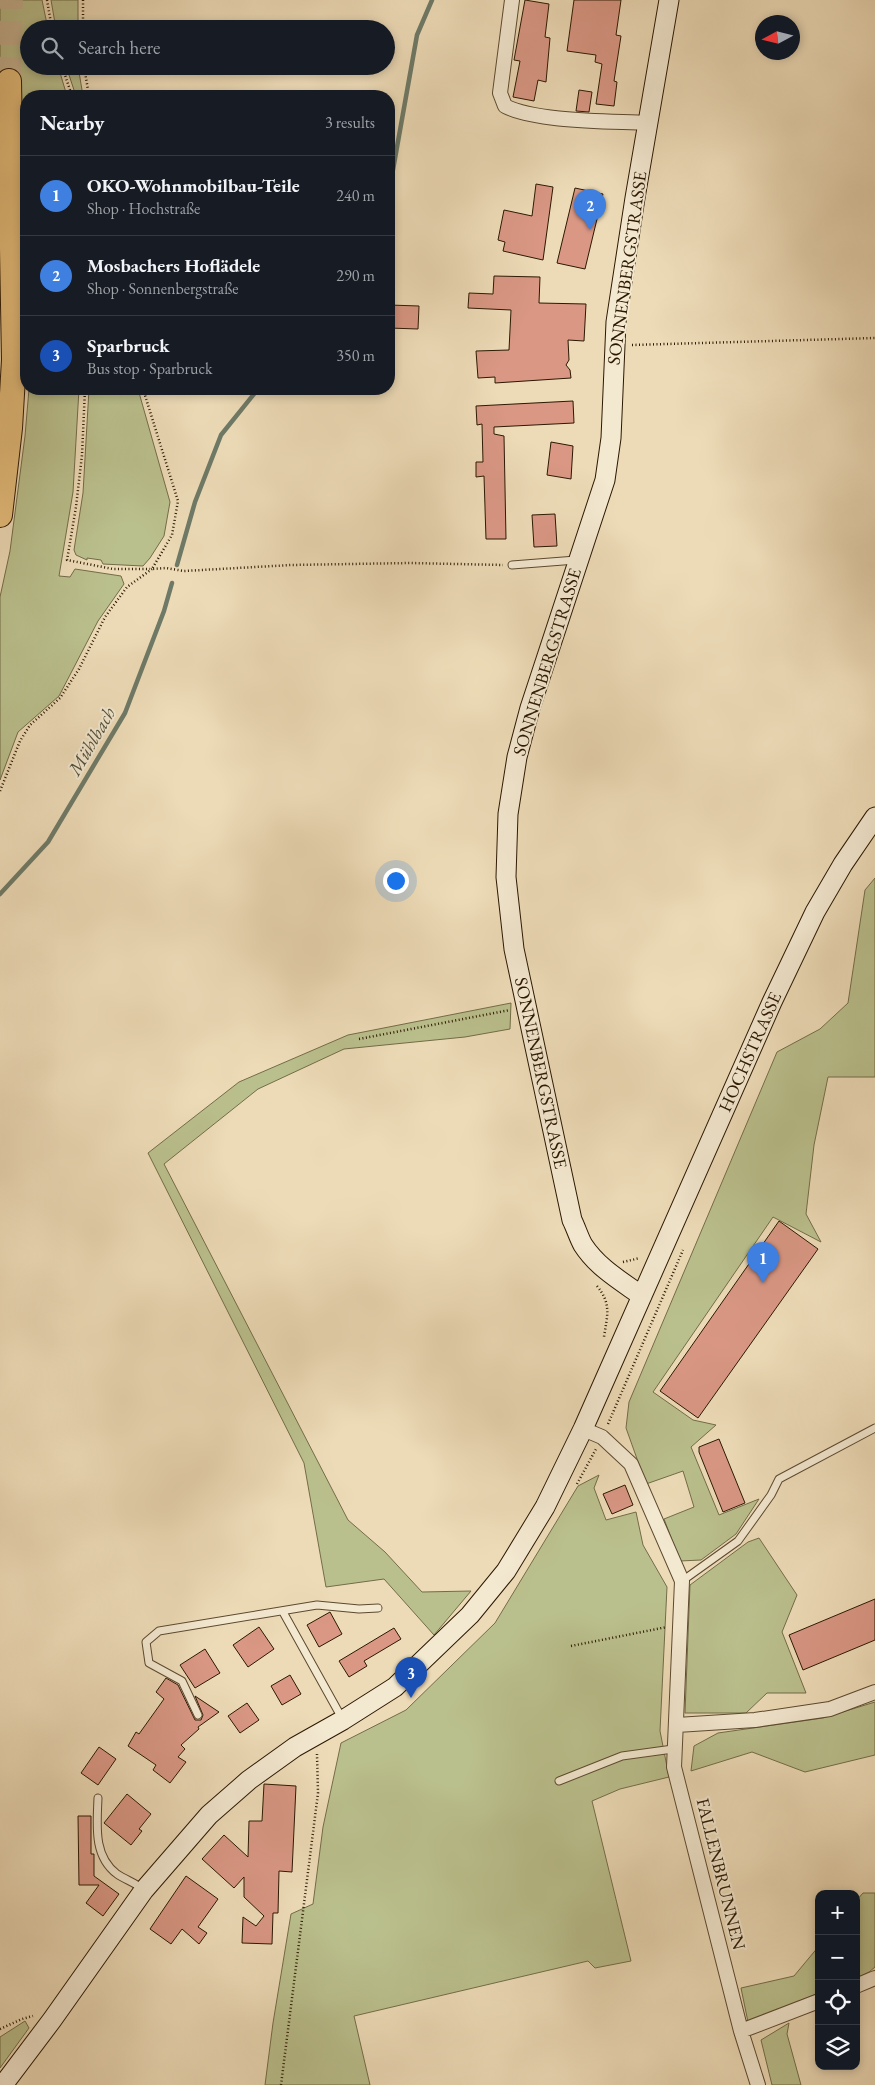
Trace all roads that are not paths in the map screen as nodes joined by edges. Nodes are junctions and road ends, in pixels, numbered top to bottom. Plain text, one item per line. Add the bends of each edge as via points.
1 (512, 0) edge
2 (669, 0) edge
3 (9, 81) tunnel mouth
4 (648, 122) junction
5 (0, 515) edge
6 (579, 560) junction
7 (512, 565) road end
8 (875, 818) edge
9 (651, 1300) junction
10 (875, 1428) edge
11 (583, 1429) junction
12 (682, 1581) junction
13 (378, 1608) dead end
14 (284, 1612) junction
15 (875, 1692) edge
16 (198, 1715) dead end
17 (343, 1720) junction
18 (676, 1725) junction
19 (673, 1750) junction
20 (559, 1781) dead end
21 (98, 1798) dead end
22 (144, 1890) junction
23 (875, 1978) edge
24 (860, 1984) edge
25 (815, 2002) edge
26 (742, 2031) junction
27 (3, 2085) edge
28 (758, 2085) edge

1 - 4 street via 500,92 505,106 517,112 565,118
2 - 4 main road, SONNENBERGSTRASSE
3 - 5 highway via 14,360
4 - 6 main road, SONNENBERGSTRASSE via 614,336 611,438 605,480
6 - 7 lane
6 - 9 main road, SONNENBERGSTRASSE via 530,708 517,758 508,814 506,877 514,949 572,1220 583,1245 602,1266
8 - 9 main road, HOCHSTRASSE via 815,912 768,1011
9 - 11 main road, HOCHSTRASSE
10 - 12 lane via 779,1479 738,1541
11 - 12 street, FALLENBRUNNEN via 602,1437 631,1464
11 - 17 main road, HOCHSTRASSE via 528,1536 488,1594 395,1687
12 - 18 street, FALLENBRUNNEN
13 - 14 lane via 317,1605
14 - 16 lane via 159,1631 146,1642 149,1663 182,1681
14 - 17 lane
15 - 18 street via 830,1709 755,1720
17 - 22 main road, HOCHSTRASSE via 295,1747 249,1780 209,1815
18 - 19 street, FALLENBRUNNEN
19 - 20 lane via 622,1756
19 - 26 street, FALLENBRUNNEN via 674,1767
21 - 22 lane via 97,1831 102,1858 117,1874
22 - 27 main road, HOCHSTRASSE
23 - 24 street
25 - 26 street
26 - 28 street, FALLENBRUNNEN

